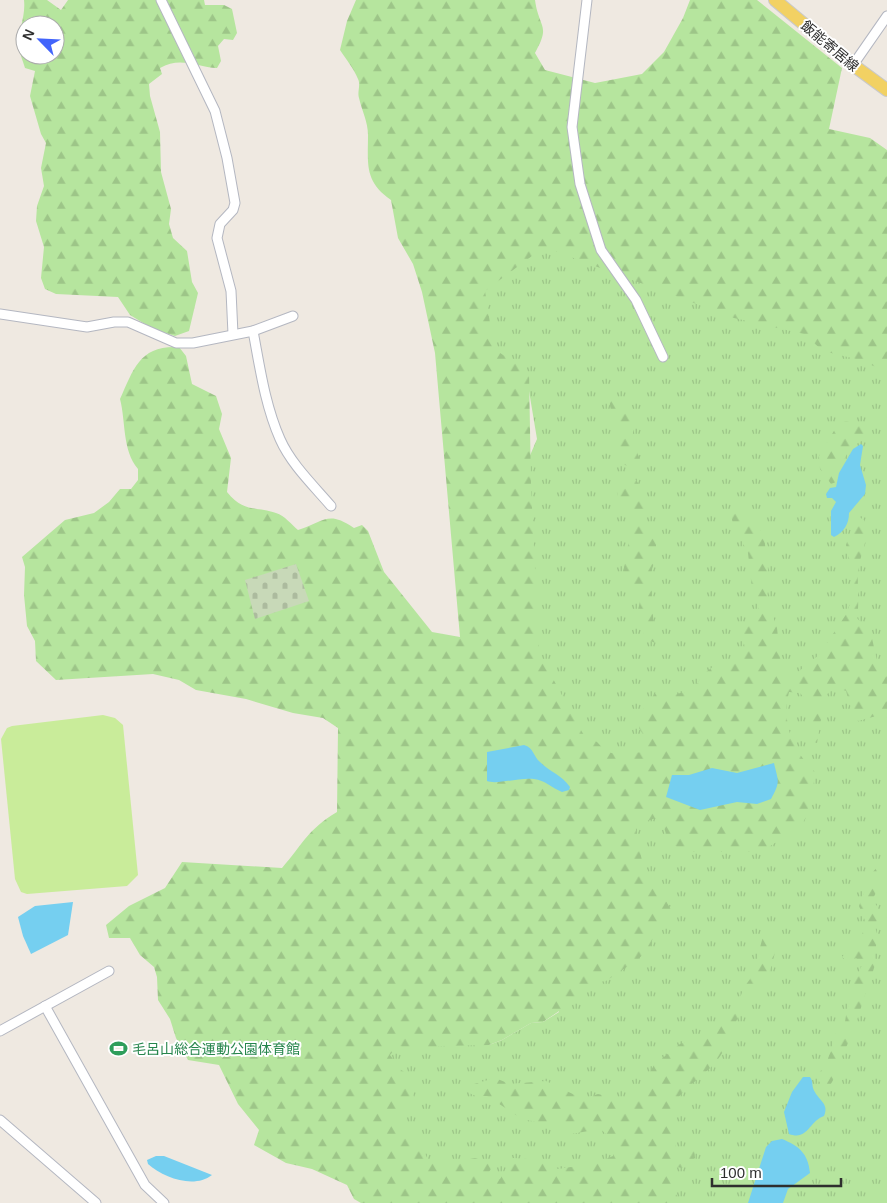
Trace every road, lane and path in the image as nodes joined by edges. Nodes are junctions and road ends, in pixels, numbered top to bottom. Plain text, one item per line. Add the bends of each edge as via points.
1 (161, 0) edge
2 (587, 0) edge
3 (775, 0) edge
4 (887, 16) edge
5 (853, 65) junction
6 (887, 90) edge
7 (0, 314) edge
8 (293, 316) dead end
9 (254, 332) junction
10 (233, 334) junction
11 (663, 358) dead end
12 (331, 506) dead end
13 (110, 971) dead end
14 (45, 1006) junction
15 (0, 1030) edge
16 (0, 1120) edge
17 (96, 1203) edge
18 (164, 1203) edge

1 - 10 street via 215,111 227,158 235,203 220,224 217,238 231,291
2 - 11 street via 572,127 580,184 601,250 636,300
3 - 5 main road, 飯能寄居線
4 - 5 street
5 - 6 main road, 飯能寄居線
7 - 10 street via 79,326 128,322 176,343 193,343
8 - 9 street
9 - 10 street
9 - 12 street via 266,403 280,440 292,460
13 - 14 street
14 - 15 street
14 - 18 street via 145,1185
16 - 17 street

